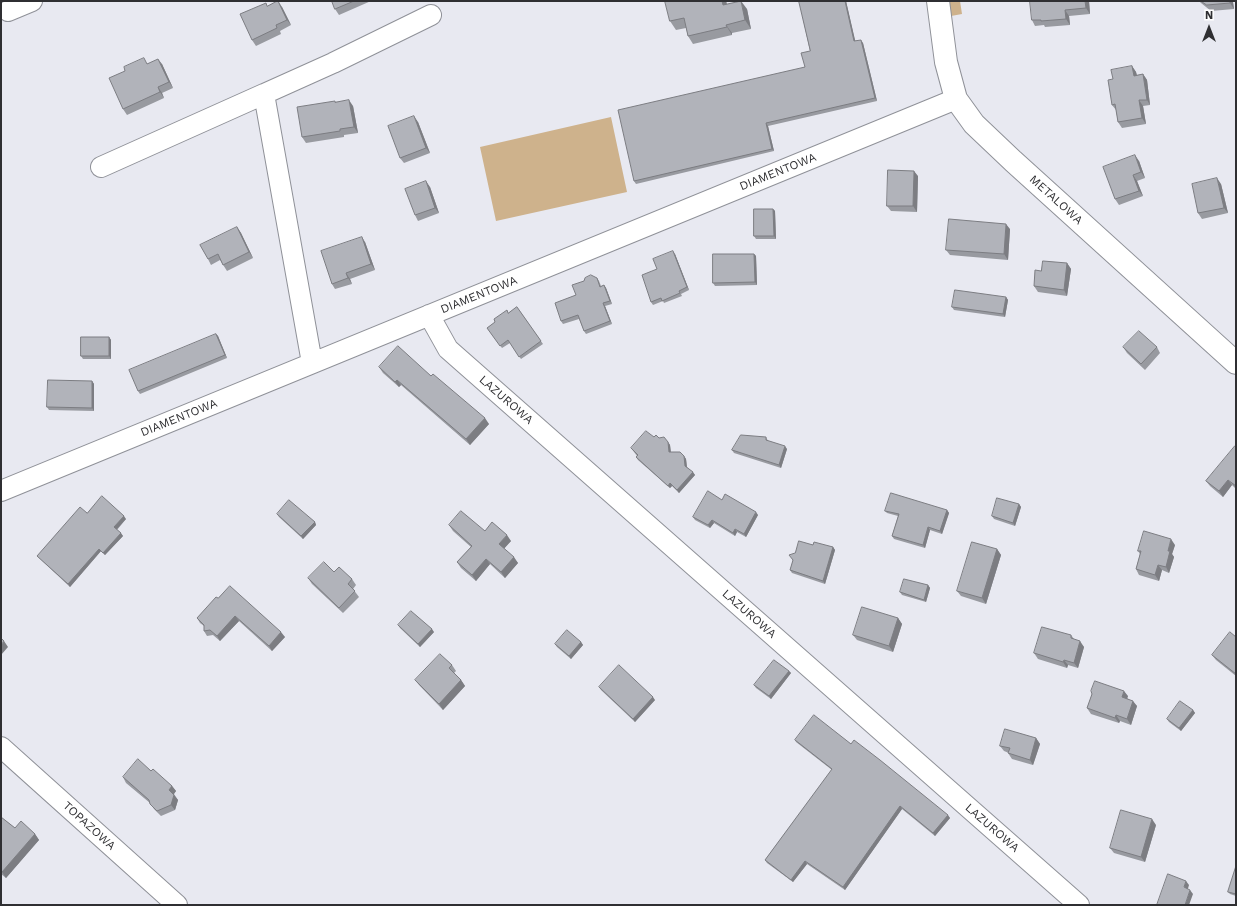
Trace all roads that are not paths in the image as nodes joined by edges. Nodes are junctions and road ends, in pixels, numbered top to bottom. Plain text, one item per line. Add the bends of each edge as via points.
1 (32, 1) edge
2 (938, 1) edge
3 (8, 11) dead end
4 (431, 15) dead end
5 (264, 94) junction
6 (956, 99) junction
7 (101, 167) dead end
8 (429, 315) junction
9 (312, 363) junction
10 (1236, 363) edge
11 (1, 491) edge
12 (1, 747) edge
13 (177, 905) edge
14 (1079, 905) edge

1 - 3 street
2 - 6 street, METALOWA via 946,62
4 - 5 street
5 - 7 street
5 - 9 street
6 - 8 street, DIAMENTOWA
6 - 10 street, METALOWA via 974,124 1013,161
8 - 9 street, DIAMENTOWA
8 - 14 street, LAZUROWA via 448,349
9 - 11 street, DIAMENTOWA
12 - 13 street, TOPAZOWA

